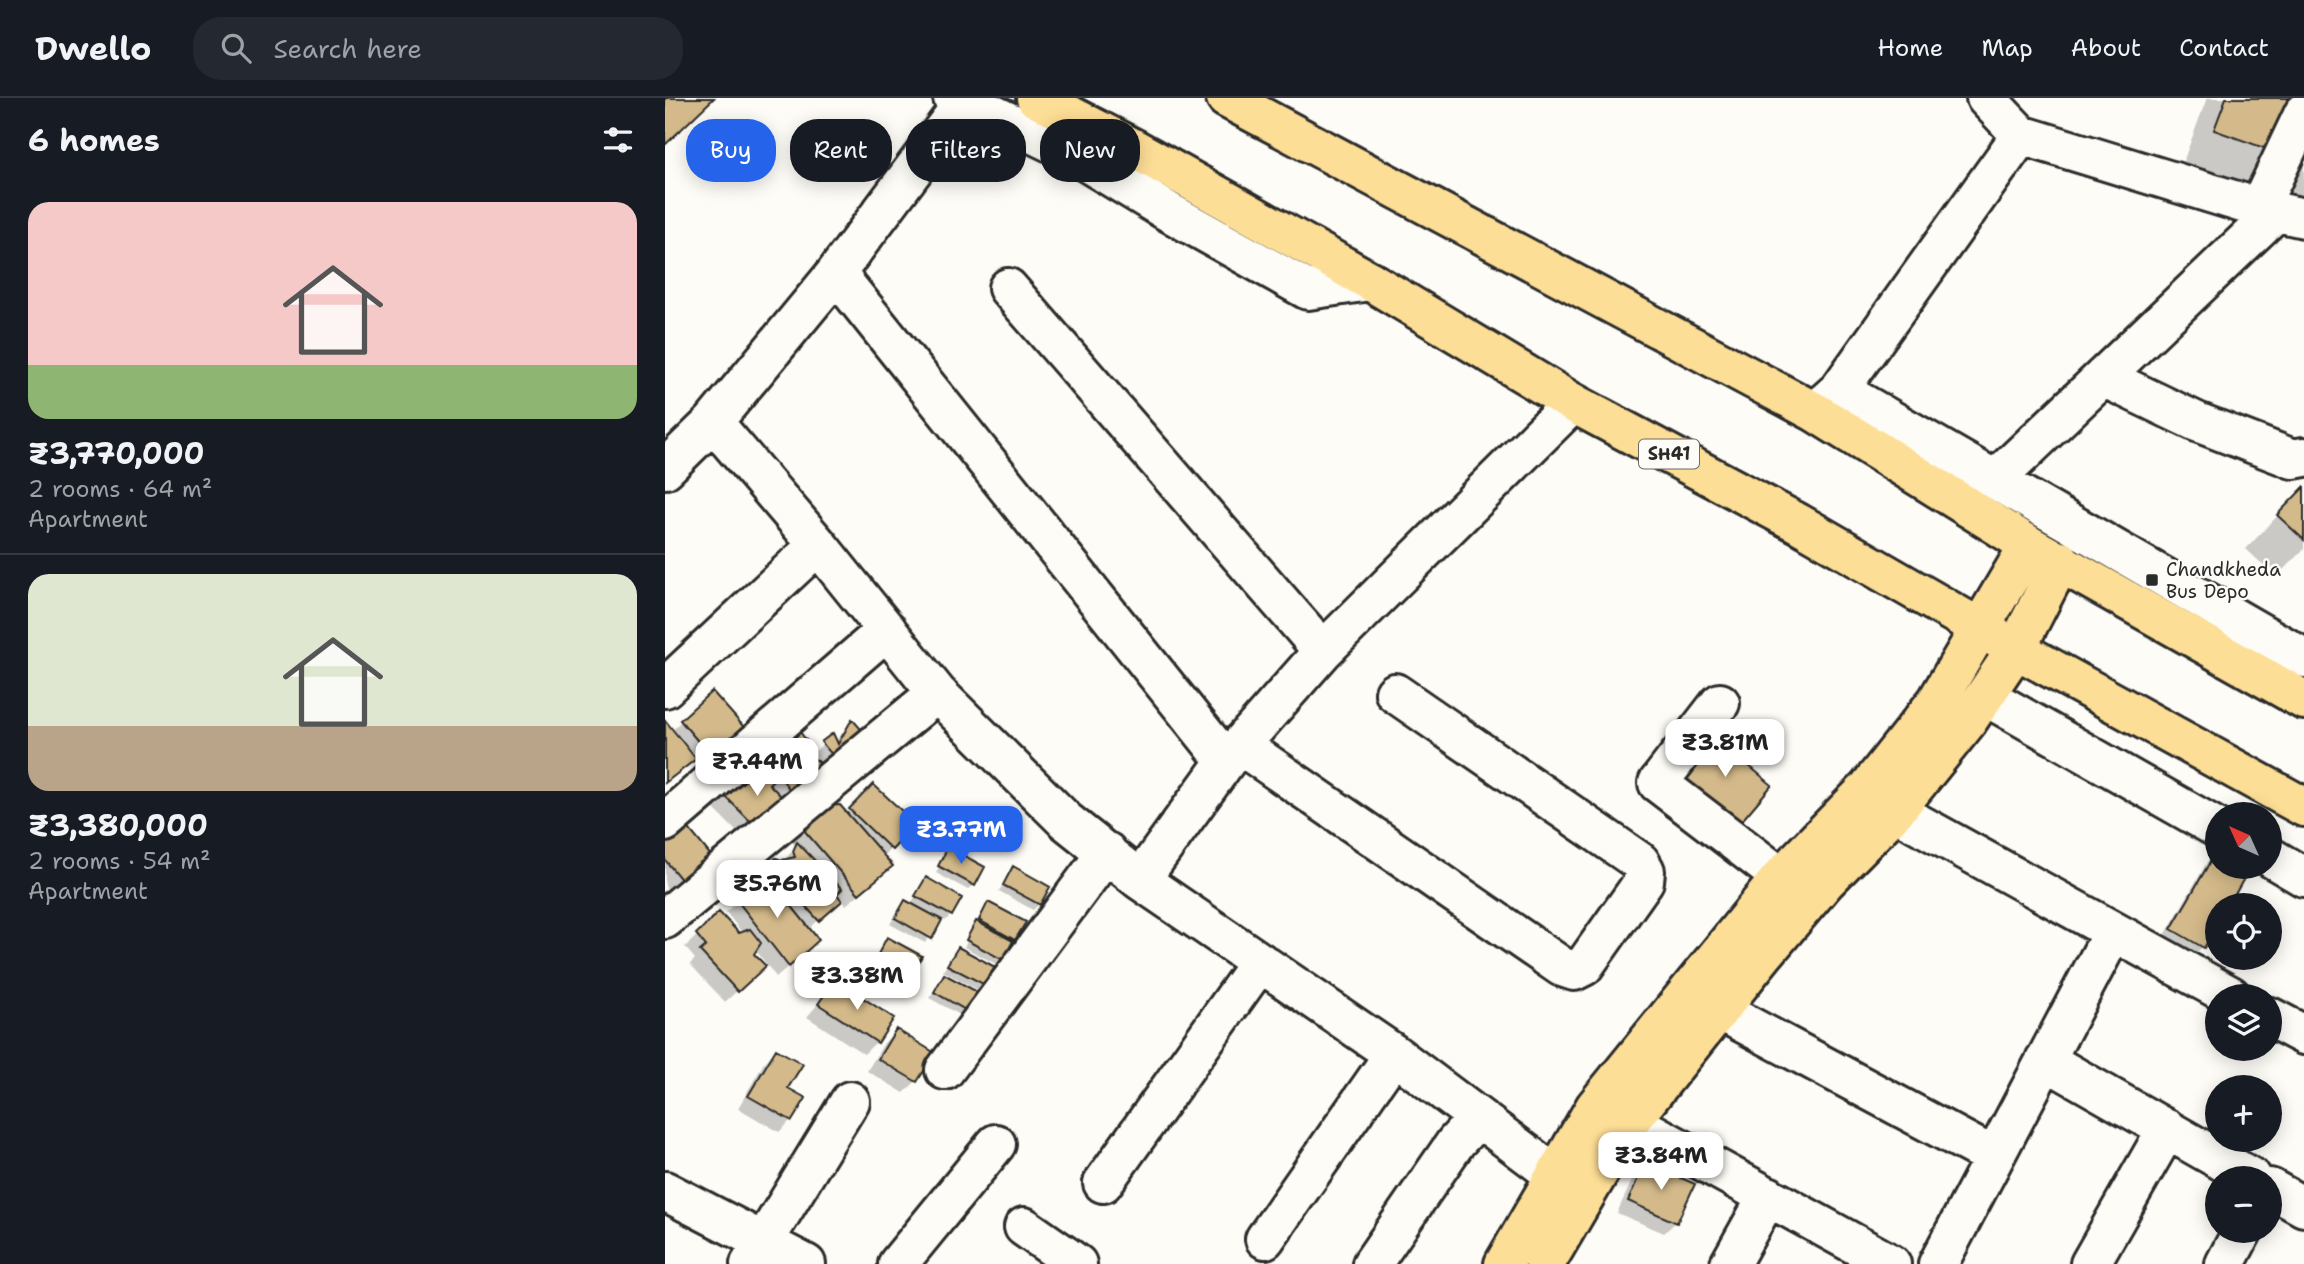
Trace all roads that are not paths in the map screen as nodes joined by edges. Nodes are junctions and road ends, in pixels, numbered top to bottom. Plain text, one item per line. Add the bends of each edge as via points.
1 (1031, 98) edge
2 (1036, 98) edge
3 (1226, 98) edge
4 (1986, 98) edge
5 (961, 99) edge
6 (2304, 113) edge
7 (1046, 119) edge
8 (2021, 135) junction
9 (1040, 137) edge
10 (1119, 182) edge
11 (2279, 213) edge
12 (836, 273) junction
13 (1370, 281) junction
14 (1008, 288) dead end
15 (2103, 377) junction
16 (1827, 401) junction
17 (1573, 403) junction
18 (713, 422) junction
19 (2304, 457) edge
20 (665, 470) edge
21 (1994, 481) junction
22 (818, 545) junction
23 (2045, 553) junction
24 (1981, 629) junction
25 (887, 630) junction
26 (2016, 649) junction
27 (1324, 651) junction
28 (2304, 658) edge
29 (665, 688) edge
30 (937, 693) junction
31 (1395, 693) dead end
32 (1985, 696) junction
33 (2304, 701) edge
34 (1720, 703) dead end
35 (1233, 753) junction
36 (2304, 807) edge
37 (1895, 811) junction
38 (2205, 821) edge
39 (665, 822) edge
40 (1107, 852) junction
41 (2282, 865) edge
42 (1781, 877) junction
43 (2304, 877) edge
44 (1140, 880) junction
45 (665, 919) edge
46 (2113, 932) junction
47 (1260, 962) junction
48 (2209, 984) edge
49 (1719, 1010) junction
50 (2282, 1023) edge
51 (2304, 1035) edge
52 (1394, 1054) junction
53 (2045, 1060) junction
54 (945, 1070) dead end
55 (850, 1101) dead end
56 (1478, 1118) junction
57 (1630, 1121) junction
58 (2167, 1129) junction
59 (996, 1144) dead end
60 (1994, 1157) junction
61 (2231, 1166) edge
62 (1103, 1183) dead end
63 (1570, 1184) junction
64 (665, 1191) edge
65 (2282, 1195) edge
66 (1768, 1196) junction
67 (2304, 1207) edge
68 (1024, 1227) dead end
69 (1265, 1239) dead end
70 (2236, 1243) edge
71 (756, 1253) edge
72 (806, 1264) edge
73 (898, 1264) edge
74 (1077, 1264) edge
75 (1371, 1264) edge
76 (1504, 1264) edge
77 (1545, 1264) edge
78 (1730, 1264) edge
79 (1891, 1264) edge
80 (1938, 1264) edge
81 (2090, 1264) edge
82 (2225, 1264) edge

1 - 7 street
2 - 13 main road, SH41
3 - 16 main road
4 - 8 street
5 - 9 street
5 - 12 street
6 - 11 street
8 - 11 street
8 - 16 street
10 - 13 street via 1308,290
11 - 15 street
12 - 18 street
12 - 35 street
13 - 17 main road, SH41
14 - 27 street
15 - 19 street via 2208,426 2293,459
15 - 21 street
16 - 21 street
16 - 23 main road
17 - 24 main road, SH41 via 1798,523
17 - 27 street
18 - 20 street
18 - 22 street
21 - 28 street
22 - 25 street
22 - 29 street
23 - 24 main road
23 - 26 main road
23 - 33 main road
24 - 26 main road, SH41
24 - 42 main road via 1937,701 1868,788
25 - 30 street
25 - 39 street
26 - 32 main road
26 - 36 main road, SH41
27 - 35 street
30 - 40 street via 1066,821
30 - 45 street
31 - 35 street via 1640,862 1644,881 1584,966 1574,971 1562,967
32 - 37 main road
32 - 38 street
34 - 42 street via 1658,783
35 - 44 street
37 - 46 street
37 - 49 main road via 1825,882
40 - 44 street
40 - 54 street
41 - 43 street
42 - 63 main road via 1595,1107
44 - 47 street
46 - 48 street
46 - 53 street
47 - 52 street
47 - 62 street
49 - 57 main road
49 - 60 street
50 - 51 street
52 - 56 street
52 - 69 street
53 - 58 street
53 - 60 street
55 - 71 street
56 - 63 street
56 - 75 street via 1456,1142
57 - 63 main road
57 - 66 street
58 - 61 street
58 - 81 street
59 - 73 street
60 - 80 street
63 - 76 main road
63 - 77 main road
64 - 71 street
65 - 67 street
66 - 78 street
66 - 79 street
68 - 74 street
70 - 82 street
71 - 72 street

